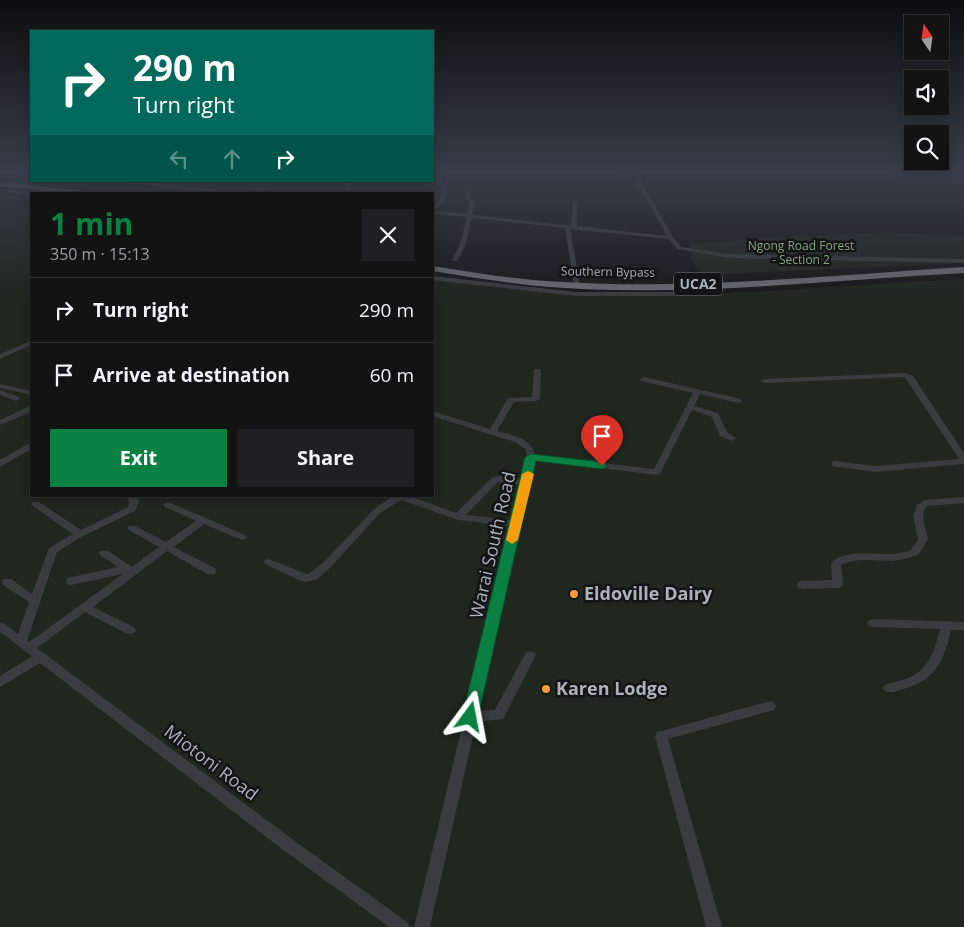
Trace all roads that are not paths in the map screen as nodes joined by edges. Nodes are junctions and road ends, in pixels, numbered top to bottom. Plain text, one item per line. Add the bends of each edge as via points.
1 (454, 214) edge
2 (469, 214) edge
3 (575, 214) edge
4 (657, 214) edge
5 (473, 217) junction
6 (567, 227) junction
7 (574, 228) junction
8 (670, 238) junction
9 (455, 260) dead end
10 (964, 261) edge
11 (434, 270) edge
12 (434, 270) edge
13 (964, 270) edge
14 (964, 274) edge
15 (434, 278) edge
16 (578, 285) junction
17 (686, 294) dead end
18 (30, 343) edge
19 (0, 349) edge
20 (4, 355) edge
21 (537, 371) dead end
22 (644, 379) dead end
23 (765, 381) dead end
24 (0, 386) edge
25 (0, 392) edge
26 (697, 392) junction
27 (30, 393) edge
28 (16, 399) dead end
29 (738, 401) dead end
30 (689, 407) junction
31 (30, 409) edge
32 (434, 414) edge
33 (0, 423) edge
34 (492, 431) junction
35 (732, 438) dead end
36 (30, 447) edge
37 (531, 457) junction
38 (964, 460) edge
39 (0, 464) edge
40 (835, 464) dead end
41 (526, 483) junction
42 (132, 497) edge
43 (398, 497) edge
44 (403, 497) edge
45 (964, 500) edge
46 (36, 504) dead end
47 (168, 505) dead end
48 (458, 517) junction
49 (202, 522) junction
50 (516, 524) junction
51 (132, 528) dead end
52 (80, 534) junction
53 (242, 537) dead end
54 (167, 547) junction
55 (104, 553) dead end
56 (269, 562) dead end
57 (130, 570) junction
58 (211, 571) dead end
59 (72, 580) dead end
60 (7, 582) dead end
61 (802, 585) dead end
62 (35, 601) junction
63 (86, 608) junction
64 (873, 623) dead end
65 (0, 626) edge
66 (946, 626) junction
67 (964, 626) edge
68 (130, 630) dead end
69 (25, 645) junction
70 (530, 655) dead end
71 (41, 656) junction
72 (0, 682) edge
73 (889, 688) dead end
74 (770, 706) dead end
75 (470, 717) junction
76 (402, 927) edge
77 (422, 927) edge
78 (714, 927) edge

1 - 5 street
2 - 5 street
3 - 7 street
4 - 8 street
5 - 6 street
5 - 9 street
6 - 7 street
6 - 16 street
7 - 8 street
8 - 10 street via 679,248 735,256
11 - 16 highway, Southern Bypass / UCA2
12 - 14 highway, Southern Bypass / UCA2 via 500,283 642,290
13 - 16 highway, Southern Bypass / UCA2 via 664,286
15 - 17 street via 577,294
18 - 20 street
19 - 20 street
21 - 34 street via 536,399 512,400
22 - 26 street
23 - 38 street via 905,375
24 - 27 street
25 - 28 street
26 - 29 street
26 - 30 street
30 - 35 street via 715,415 723,434
30 - 37 street via 658,472
31 - 33 street
32 - 34 street, Warai South Road
34 - 37 street, Warai South Road via 526,444
36 - 39 street
37 - 41 street, Warai South Road
38 - 40 street via 875,469
41 - 48 street via 496,479
41 - 50 street, Warai South Road
42 - 52 street via 132,509
43 - 56 street via 377,511 312,577 305,578
44 - 48 street
45 - 61 street via 932,502 920,507 922,539 915,552 893,559 846,557 836,563 838,584
46 - 52 street
47 - 49 street
48 - 50 street
49 - 53 street
49 - 54 street
50 - 75 street, Warai South Road
51 - 54 street
52 - 62 street via 52,550
54 - 57 street
54 - 58 street
55 - 57 street
57 - 59 street
57 - 63 street
60 - 62 street
62 - 69 street
63 - 68 street
63 - 69 street
64 - 66 street
65 - 69 street, Miotoni Road
66 - 67 street
66 - 73 street via 929,669 917,680
69 - 71 street, Miotoni Road
70 - 75 street via 499,716
71 - 72 street
71 - 76 street, Miotoni Road via 283,841
74 - 78 street via 661,736
75 - 77 street, Warai South Road

